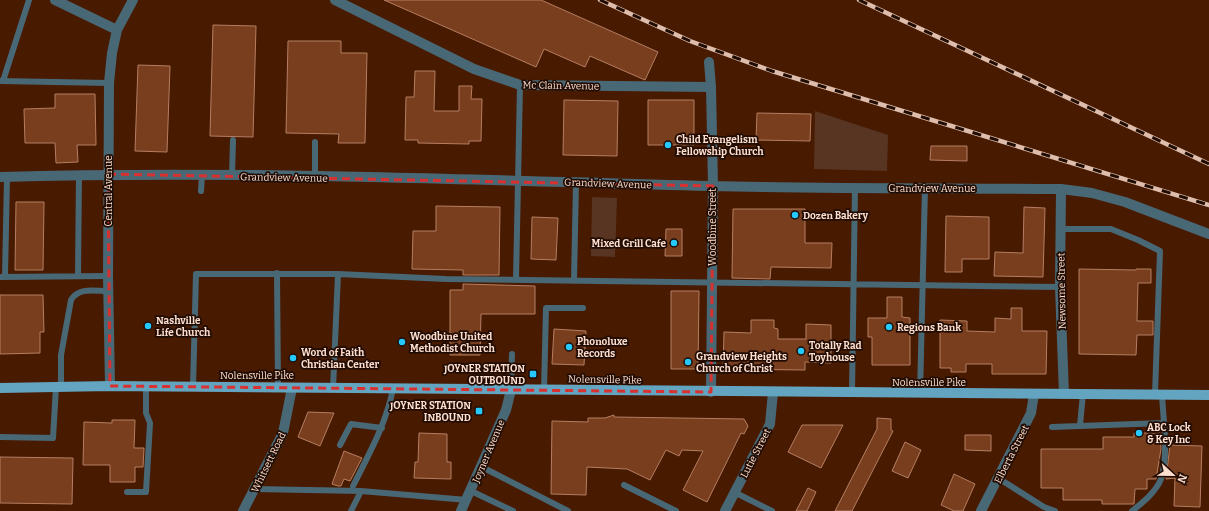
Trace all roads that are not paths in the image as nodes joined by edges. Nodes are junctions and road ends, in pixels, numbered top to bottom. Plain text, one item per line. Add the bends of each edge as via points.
1 (29, 0) edge
2 (55, 0) edge
3 (132, 0) edge
4 (335, 0) edge
5 (117, 30) junction
6 (709, 62) dead end
7 (1, 81) edge
8 (109, 83) junction
9 (520, 85) junction
10 (711, 87) junction
11 (233, 140) dead end
12 (315, 142) dead end
13 (108, 174) junction
14 (78, 175) junction
15 (202, 175) junction
16 (232, 176) junction
17 (4, 177) edge
18 (315, 177) junction
19 (517, 180) junction
20 (576, 182) junction
21 (712, 186) junction
22 (855, 187) junction
23 (925, 188) junction
24 (1061, 189) junction
25 (201, 191) dead end
26 (1061, 229) junction
27 (1209, 234) edge
28 (277, 273) junction
29 (338, 274) junction
30 (78, 276) junction
31 (108, 276) junction
32 (2, 277) edge
33 (516, 280) junction
34 (574, 281) junction
35 (712, 282) junction
36 (854, 285) junction
37 (923, 286) junction
38 (1060, 287) junction
39 (108, 291) junction
40 (583, 308) dead end
41 (512, 354) dead end
42 (110, 386) junction
43 (58, 387) junction
44 (146, 387) junction
45 (194, 387) junction
46 (0, 388) edge
47 (278, 388) junction
48 (292, 388) junction
49 (333, 388) junction
50 (393, 389) junction
51 (512, 390) junction
52 (544, 390) junction
53 (711, 392) junction
54 (773, 392) junction
55 (852, 393) junction
56 (920, 394) junction
57 (1034, 394) junction
58 (1064, 394) junction
59 (1083, 394) junction
60 (1159, 394) junction
61 (1209, 394) edge
62 (1164, 423) junction
63 (1080, 425) junction
64 (1052, 427) dead end
65 (382, 428) junction
66 (0, 437) edge
67 (340, 445) dead end
68 (482, 467) junction
69 (998, 478) junction
70 (624, 485) dead end
71 (353, 486) dead end
72 (255, 489) junction
73 (362, 491) junction
74 (127, 492) dead end
75 (734, 492) junction
76 (469, 496) junction
77 (243, 511) edge
78 (351, 511) edge
79 (461, 511) edge
80 (513, 511) edge
81 (568, 511) edge
82 (676, 511) edge
83 (725, 511) edge
84 (772, 511) edge
85 (981, 511) edge
86 (1055, 511) edge
87 (1132, 511) edge

1 - 7 lane
2 - 5 street
3 - 5 street, Central Avenue
4 - 9 street, Mc Clain Avenue via 474,69
5 - 8 street, Central Avenue
6 - 10 street, Woodbine Street
7 - 8 lane
8 - 13 street, Central Avenue
9 - 10 street, Mc Clain Avenue
9 - 19 lane
10 - 21 street, Woodbine Street
11 - 16 lane
12 - 18 lane
13 - 14 street, Grandview Avenue
13 - 15 street, Grandview Avenue
13 - 31 street, Central Avenue
14 - 17 street, Grandview Avenue
14 - 30 lane
15 - 16 street, Grandview Avenue
15 - 25 lane
16 - 18 street, Grandview Avenue
17 - 32 lane
18 - 19 street, Grandview Avenue
19 - 20 street, Grandview Avenue
19 - 33 lane
20 - 21 street, Grandview Avenue
20 - 34 lane
21 - 22 street, Grandview Avenue
21 - 35 street, Woodbine Street
22 - 23 street, Grandview Avenue
22 - 36 lane
23 - 24 street, Grandview Avenue
23 - 37 lane
24 - 26 street, Newsome Street
24 - 27 street, Grandview Avenue via 1092,192 1125,202
26 - 38 street, Newsome Street
26 - 60 lane via 1111,229 1160,251
28 - 29 lane
28 - 45 lane via 196,274
28 - 47 lane
29 - 33 lane
29 - 49 lane
30 - 31 lane
30 - 32 lane
31 - 39 street, Central Avenue
33 - 34 lane
34 - 35 lane
35 - 36 lane
35 - 53 street, Woodbine Street
36 - 37 lane
36 - 55 lane
37 - 38 lane
37 - 56 lane
38 - 58 street, Newsome Street
39 - 42 street, Central Avenue
39 - 43 lane via 83,290 75,293 71,300
40 - 52 lane via 546,308
41 - 51 lane
42 - 43 main road, Nolensville Pike
42 - 44 main road, Nolensville Pike
43 - 46 main road, Nolensville Pike
43 - 66 lane via 54,438
44 - 45 main road, Nolensville Pike
44 - 74 lane via 146,413 150,424 146,492
45 - 47 main road, Nolensville Pike
47 - 48 main road, Nolensville Pike
48 - 49 main road, Nolensville Pike
48 - 72 street, Whitsett Road via 283,433
49 - 50 main road, Nolensville Pike
50 - 51 main road, Nolensville Pike
50 - 65 lane
51 - 52 main road, Nolensville Pike
51 - 68 street, Joyner Avenue
52 - 53 main road, Nolensville Pike
53 - 54 main road, Nolensville Pike
54 - 55 main road, Nolensville Pike
54 - 75 street, Lutie Street via 770,424
55 - 56 main road, Nolensville Pike
56 - 57 main road, Nolensville Pike
57 - 58 main road, Nolensville Pike
57 - 69 street, Elberta Street via 1031,413
58 - 59 main road, Nolensville Pike
59 - 60 main road, Nolensville Pike
59 - 63 lane
60 - 61 main road, Nolensville Pike
60 - 62 lane
62 - 63 lane
62 - 87 lane via 1165,445 1161,478 1143,502
63 - 64 lane
65 - 67 lane via 351,424
65 - 71 lane
68 - 76 street, Joyner Avenue
68 - 81 lane
69 - 85 street, Elberta Street
69 - 86 lane via 1044,507
70 - 82 lane
72 - 73 lane
72 - 77 street, Whitsett Road
73 - 76 lane
73 - 78 lane
75 - 83 street, Lutie Street
75 - 84 lane
76 - 79 street, Joyner Avenue
76 - 80 lane

